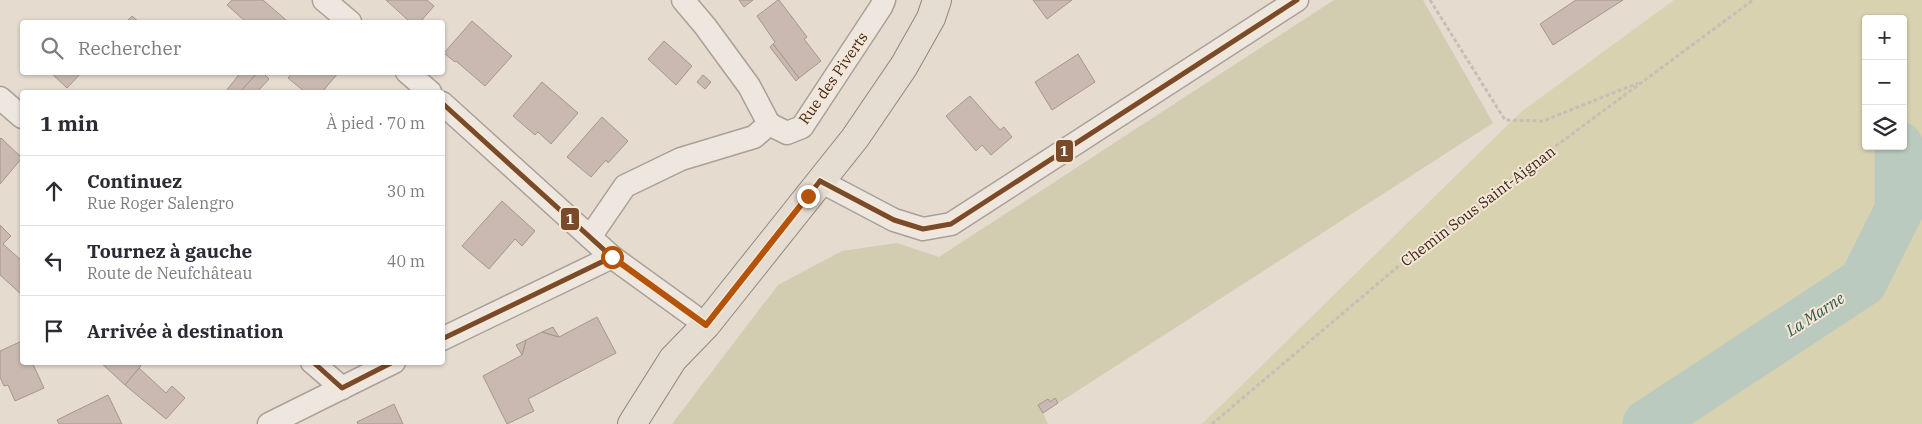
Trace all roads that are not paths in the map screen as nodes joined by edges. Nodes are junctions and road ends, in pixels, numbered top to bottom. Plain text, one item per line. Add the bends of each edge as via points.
1 (324, 0) edge
2 (683, 0) edge
3 (884, 0) edge
4 (937, 0) edge
5 (1296, 0) edge
6 (348, 20) edge
7 (410, 75) edge
8 (428, 90) edge
9 (0, 98) edge
10 (445, 106) edge
11 (20, 116) edge
12 (769, 124) junction
13 (820, 181) junction
14 (590, 237) junction
15 (612, 257) junction
16 (706, 325) junction
17 (445, 338) edge
18 (315, 365) edge
19 (388, 365) edge
20 (342, 388) junction
21 (269, 424) edge
22 (632, 424) edge

1 - 6 street
2 - 12 street via 749,86
3 - 12 street, Rue des Piverts via 802,127 788,133
4 - 13 main road via 931,18 904,66 855,138
5 - 13 street via 951,224 923,229 894,220
7 - 8 street
9 - 11 street
10 - 14 street
12 - 14 street via 754,137 681,159 625,186
13 - 16 main road
14 - 15 street
15 - 16 street
15 - 17 street
16 - 22 main road via 673,359
18 - 20 street
19 - 20 street
20 - 21 street

